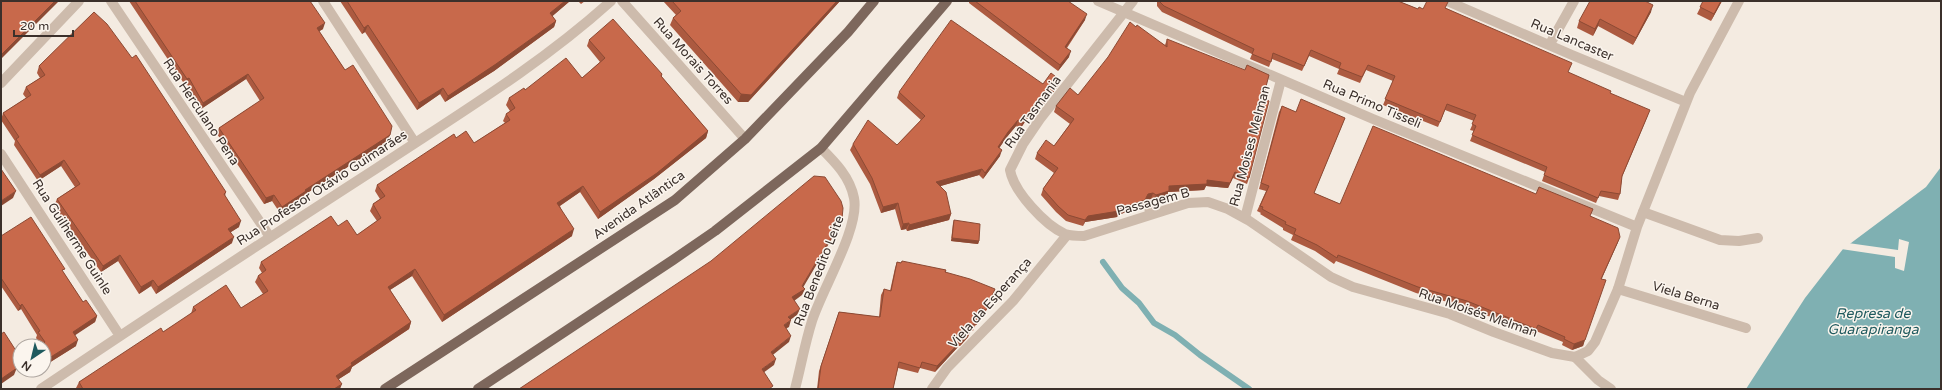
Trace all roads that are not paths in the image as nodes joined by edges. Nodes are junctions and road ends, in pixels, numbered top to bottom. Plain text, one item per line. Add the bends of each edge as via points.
1 (79, 1) edge
2 (111, 1) edge
3 (323, 1) edge
4 (611, 1) edge
5 (622, 1) edge
6 (874, 1) edge
7 (947, 1) edge
8 (1098, 1) edge
9 (1133, 1) edge
10 (1447, 1) edge
11 (1574, 1) edge
12 (1739, 1) edge
13 (1125, 12) junction
14 (1550, 44) junction
15 (1281, 80) junction
16 (1, 82) edge
17 (1686, 102) junction
18 (745, 139) junction
19 (415, 143) junction
20 (821, 148) junction
21 (1, 154) edge
22 (1642, 212) junction
23 (1245, 218) junction
24 (1637, 227) junction
25 (1067, 235) junction
26 (270, 237) junction
27 (1758, 238) dead end
28 (1618, 289) junction
29 (1746, 328) dead end
30 (120, 336) junction
31 (1575, 357) junction
32 (41, 389) edge
33 (385, 389) edge
34 (478, 389) edge
35 (795, 389) edge
36 (932, 389) edge
37 (1611, 389) edge

1 - 16 street
2 - 26 street, Rua Herculano Pena
3 - 19 street
4 - 19 street, Rua Professor Otávio Guimarães via 577,32 498,90
5 - 18 street, Rua Morais Torres
6 - 18 main road, Avenida Atlântica via 848,32
7 - 20 main road
8 - 13 street, Rua Primo Tisseli
9 - 13 street, Rua Tasmania
10 - 14 street, Rua Lancaster
11 - 14 street
12 - 17 street
13 - 15 street, Rua Primo Tisseli
13 - 25 street, Rua Tasmania via 1040,119 1010,170 1016,188 1051,224
14 - 17 street, Rua Lancaster
15 - 23 street, Rua Moises Melman
15 - 24 street, Rua Primo Tisseli
17 - 22 street
18 - 33 main road, Avenida Atlântica via 675,200
19 - 26 street, Rua Professor Otávio Guimarães
20 - 34 main road via 673,260
20 - 35 street, Rua Benedito Leite via 836,162 848,180 854,198 854,217 847,241 812,320
21 - 30 street, Rua Guilherme Guinle
22 - 24 street
22 - 27 street via 1720,240
23 - 25 street, Passagem B via 1208,202 1188,203 1149,210 1091,234
23 - 31 street, Rua Moisés Melman via 1331,277 1354,287 1450,314 1552,353
24 - 28 street
25 - 36 street, Viela da Esperança via 1013,301 947,368
26 - 30 street, Rua Professor Otávio Guimarães
28 - 29 street, Viela Berna
28 - 31 street via 1595,342 1588,351
30 - 32 street, Rua Professor Otávio Guimarães
31 - 37 street

